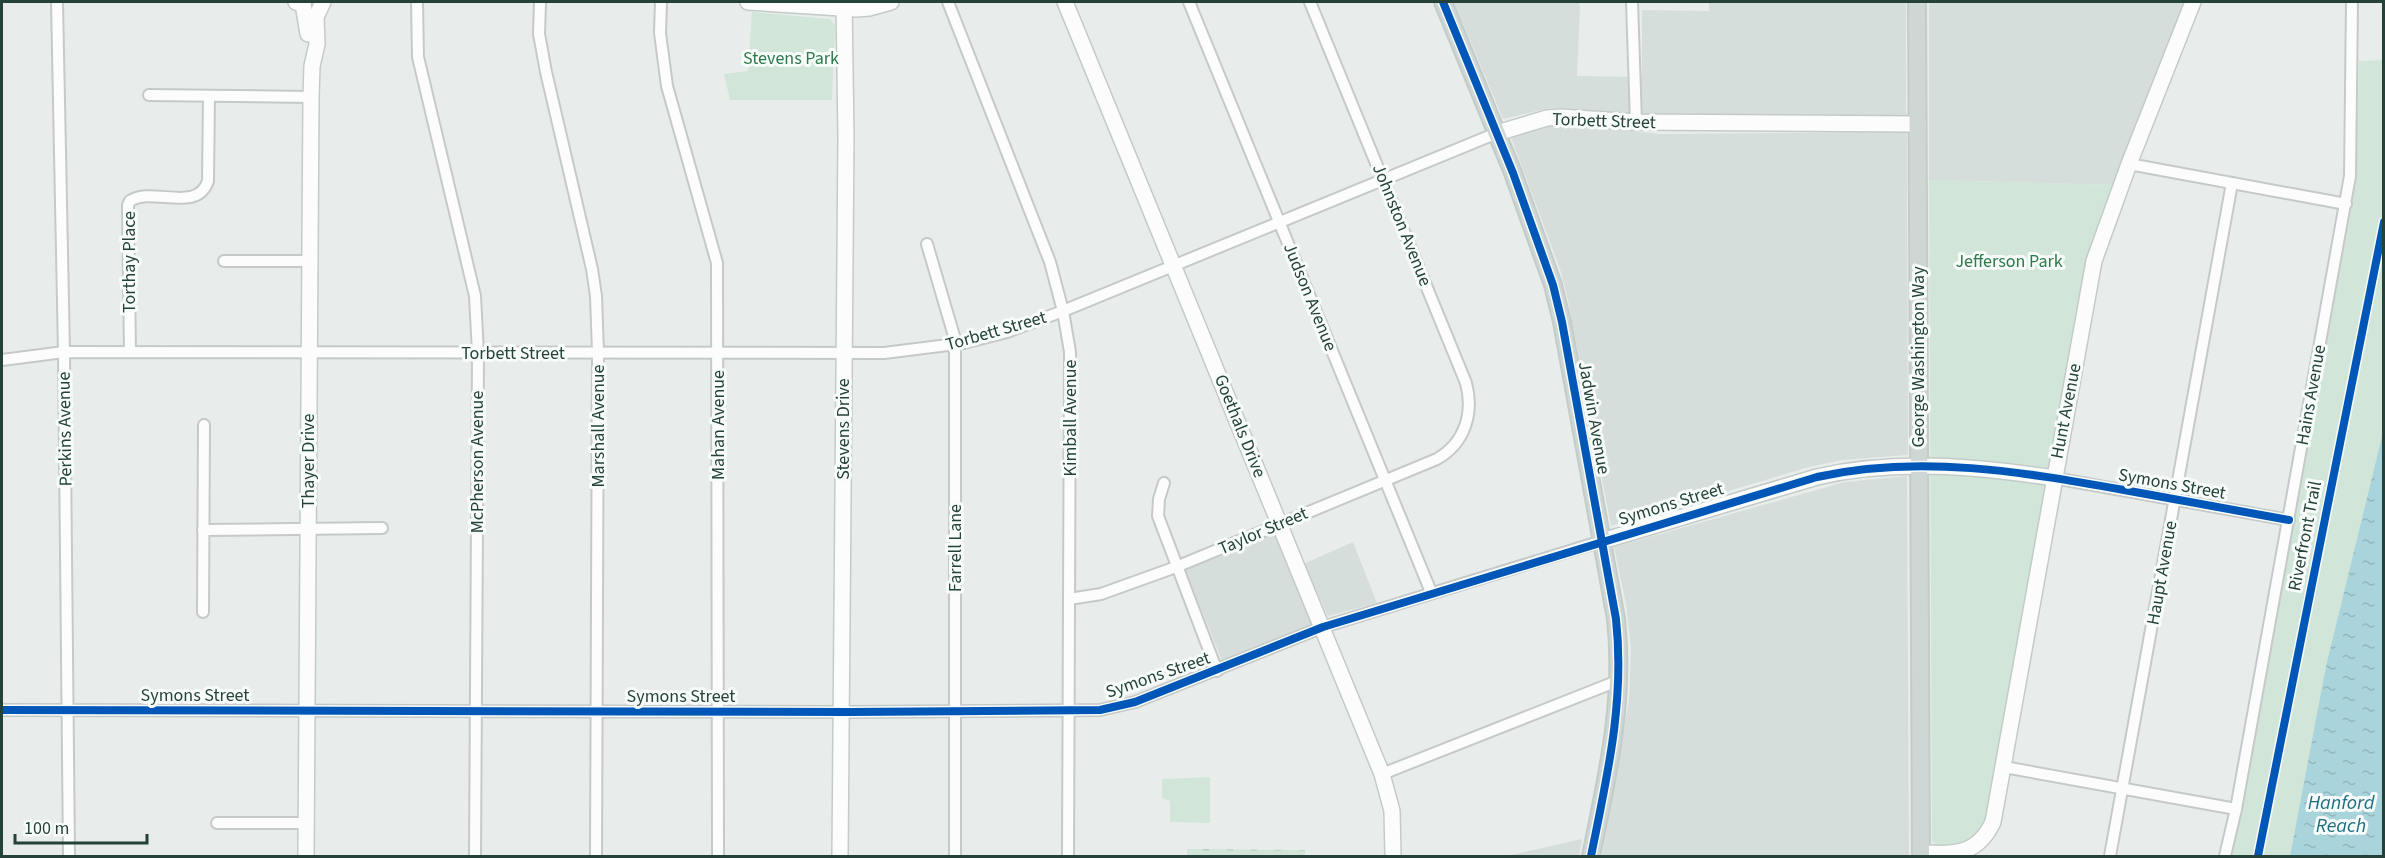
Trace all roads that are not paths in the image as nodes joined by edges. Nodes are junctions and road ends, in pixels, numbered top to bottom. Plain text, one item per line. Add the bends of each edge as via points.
1 (57, 2) edge
2 (301, 2) edge
3 (337, 2) edge
4 (417, 2) edge
5 (540, 2) edge
6 (661, 2) edge
7 (748, 2) edge
8 (891, 2) edge
9 (948, 2) edge
10 (1065, 2) edge
11 (1189, 2) edge
12 (1310, 2) edge
13 (1443, 2) edge
14 (1632, 2) edge
15 (1917, 2) edge
16 (2193, 2) edge
17 (2352, 2) edge
18 (322, 3) edge
19 (844, 5) edge
20 (312, 66) junction
21 (149, 96) dead end
22 (209, 96) junction
23 (310, 97) junction
24 (1636, 122) junction
25 (1918, 124) junction
26 (1497, 134) junction
27 (2128, 164) junction
28 (1384, 180) junction
29 (2232, 183) junction
30 (2346, 204) junction
31 (1279, 221) junction
32 (927, 244) dead end
33 (224, 261) dead end
34 (310, 261) junction
35 (1174, 265) junction
36 (1063, 311) junction
37 (955, 345) junction
38 (64, 352) junction
39 (130, 352) junction
40 (309, 352) junction
41 (598, 352) junction
42 (478, 353) junction
43 (718, 353) junction
44 (843, 354) junction
45 (2, 360) edge
46 (204, 425) dead end
47 (1451, 448) joint
48 (1918, 466) junction
49 (2054, 478) junction
50 (1384, 479) junction
51 (1164, 483) dead end
52 (2175, 500) junction
53 (2289, 520) junction
54 (1280, 524) junction
55 (382, 528) dead end
56 (203, 530) junction
57 (308, 530) junction
58 (1602, 541) junction
59 (1176, 567) junction
60 (1431, 592) junction
61 (1069, 599) junction
62 (203, 612) dead end
63 (1323, 627) junction
64 (1217, 671) junction
65 (1620, 680) junction
66 (69, 709) junction
67 (2, 710) edge
68 (307, 710) junction
69 (475, 710) junction
70 (597, 711) junction
71 (718, 711) junction
72 (1069, 711) junction
73 (841, 712) junction
74 (955, 712) junction
75 (2004, 767) junction
76 (1382, 774) junction
77 (2122, 789) junction
78 (2236, 809) junction
79 (217, 823) dead end
80 (306, 823) junction
81 (1921, 855) edge
82 (69, 856) edge
83 (306, 856) edge
84 (475, 856) edge
85 (596, 856) edge
86 (718, 856) edge
87 (840, 856) edge
88 (955, 856) edge
89 (1068, 856) edge
90 (1393, 856) edge
91 (1591, 856) edge
92 (2110, 856) edge
93 (2225, 856) edge

1 - 38 street, Perkins Avenue
2 - 18 street via 312,8
2 - 20 street, Thayer Drive
3 - 18 street
4 - 42 street, McPherson Avenue via 418,57 475,296
5 - 41 street, Marshall Avenue via 539,34 546,72 592,268
6 - 43 street, Mahan Avenue via 660,33 668,86 717,263
7 - 19 street
8 - 19 street via 869,8
9 - 36 street, Kimball Avenue via 1050,262
10 - 35 street, Goethals Drive
11 - 31 street, Judson Avenue
12 - 28 street, Johnston Avenue
13 - 26 main road, Jadwin Avenue
14 - 24 street
15 - 25 main road, George Washington Way
16 - 27 street, Hunt Avenue
17 - 30 street, Hains Avenue via 2352,148
18 - 20 street, Thayer Drive via 316,17 317,44
19 - 44 street, Stevens Drive
20 - 23 street, Thayer Drive
21 - 22 street
22 - 23 street
22 - 39 street, Torthay Place via 205,189 190,197 139,197 128,205
23 - 34 street, Thayer Drive
24 - 25 street, Torbett Street
24 - 26 street, Torbett Street via 1554,117
25 - 48 main road, George Washington Way
26 - 28 street, Torbett Street
26 - 58 main road, Jadwin Avenue via 1555,294
27 - 29 street
27 - 49 street, Hunt Avenue via 2094,261
28 - 31 street, Torbett Street
28 - 47 street, Johnston Avenue via 1470,399 1464,429
29 - 30 street
29 - 52 street, Haupt Avenue
30 - 53 street, Hains Avenue
31 - 35 street, Torbett Street
31 - 50 street, Judson Avenue
32 - 37 street, Farrell Lane
33 - 34 street
34 - 40 street, Thayer Drive
35 - 36 street, Torbett Street
35 - 54 street, Goethals Drive
36 - 37 street, Torbett Street via 1007,332
36 - 61 street, Kimball Avenue via 1070,352
37 - 44 street, Torbett Street
37 - 74 street, Farrell Lane
38 - 39 street, Torbett Street
38 - 45 street, Torbett Street
38 - 66 street, Perkins Avenue
39 - 40 street, Torbett Street
40 - 42 street, Torbett Street
40 - 57 street, Thayer Drive
41 - 42 street, Torbett Street
41 - 43 street, Torbett Street
41 - 70 street, Marshall Avenue
42 - 69 street, McPherson Avenue
43 - 44 street, Torbett Street
43 - 71 street, Mahan Avenue
44 - 73 street, Stevens Drive
46 - 56 street
47 - 50 street, Taylor Street via 1437,459
48 - 49 street, Symons Street via 1995,469
48 - 58 street, Symons Street via 1866,468 1817,477
48 - 81 main road, George Washington Way
49 - 52 street, Symons Street
49 - 75 street, Hunt Avenue
50 - 54 street, Taylor Street
50 - 60 street, Judson Avenue
51 - 59 street via 1158,516
52 - 53 street, Symons Street
52 - 77 street, Haupt Avenue
53 - 78 street, Hains Avenue
54 - 59 street, Taylor Street
54 - 63 street, Goethals Drive
55 - 57 street
56 - 57 street
56 - 62 street
57 - 68 street, Thayer Drive
58 - 60 street, Symons Street
58 - 65 main road, Jadwin Avenue via 1616,619
59 - 61 street, Taylor Street via 1101,594
59 - 64 street
60 - 63 street, Symons Street
61 - 72 street, Kimball Avenue
63 - 64 street, Symons Street
63 - 76 street, Goethals Drive
64 - 72 street, Symons Street via 1135,702 1100,710
65 - 76 street
65 - 91 main road, Jadwin Avenue via 1615,734
66 - 67 street, Symons Street
66 - 68 street, Symons Street
66 - 82 street, Perkins Avenue
68 - 69 street, Symons Street
68 - 80 street, Thayer Drive
69 - 70 street, Symons Street
69 - 84 street, McPherson Avenue
70 - 71 street, Symons Street
70 - 85 street, Marshall Avenue
71 - 73 street, Symons Street
71 - 86 street, Mahan Avenue
72 - 74 street, Symons Street
72 - 89 street, Kimball Avenue
73 - 74 street, Symons Street
73 - 87 street, Stevens Drive
74 - 88 street, Farrell Lane
75 - 77 street
75 - 81 street, Hunt Avenue via 1993,822 1980,841 1959,853
76 - 90 street, Goethals Drive via 1392,811
77 - 78 street
77 - 92 street, Haupt Avenue
78 - 93 street, Hains Avenue
79 - 80 street
80 - 83 street, Thayer Drive

